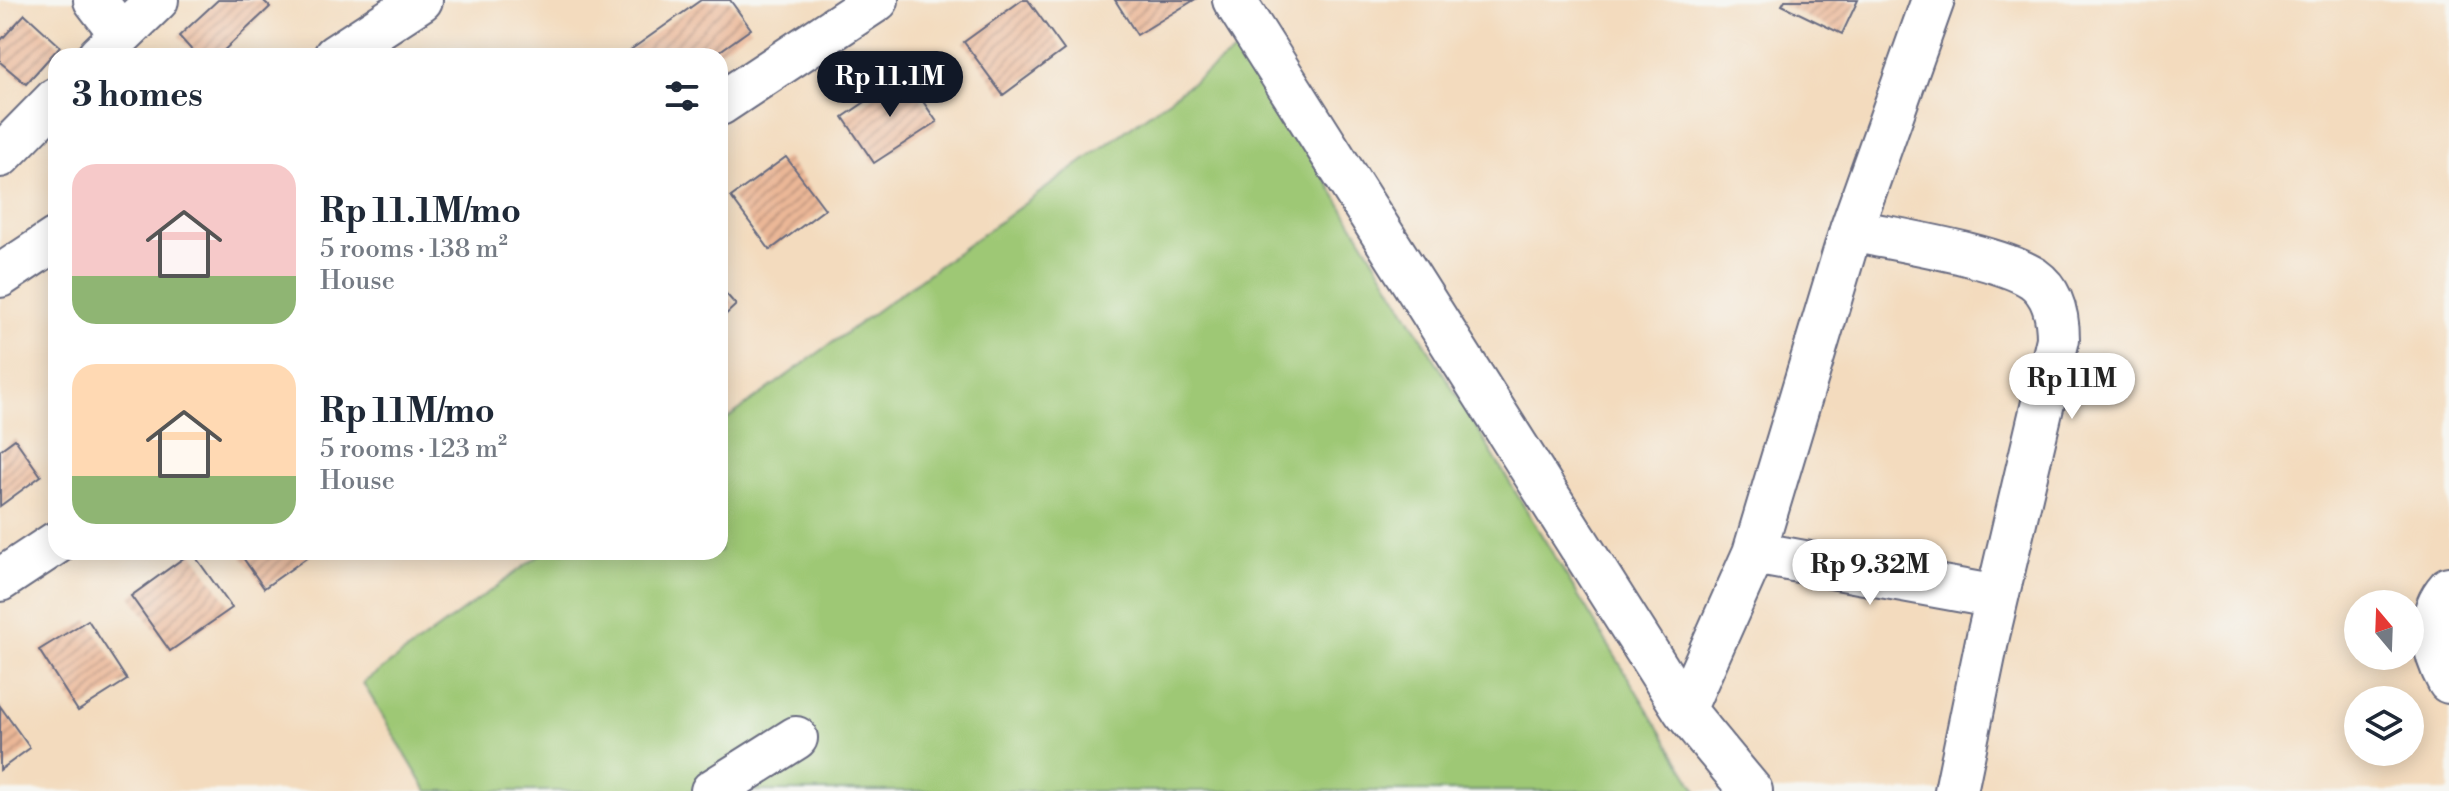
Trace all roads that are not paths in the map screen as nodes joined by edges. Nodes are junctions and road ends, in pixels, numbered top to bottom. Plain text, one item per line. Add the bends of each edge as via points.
1 (95, 0) edge
2 (157, 0) edge
3 (421, 0) edge
4 (877, 0) edge
5 (1234, 0) edge
6 (1933, 0) edge
7 (110, 45) edge
8 (347, 48) edge
9 (728, 99) edge
10 (48, 107) edge
11 (0, 156) edge
12 (1851, 230) junction
13 (48, 244) edge
14 (0, 276) edge
15 (48, 548) edge
16 (1754, 553) junction
17 (0, 580) edge
18 (2449, 588) edge
19 (1997, 597) junction
20 (2449, 682) edge
21 (1684, 710) junction
22 (796, 738) dead end
23 (712, 791) edge
24 (1751, 791) edge
25 (1956, 791) edge

1 - 7 street
2 - 7 street
3 - 8 street
4 - 9 street
5 - 21 street
6 - 12 street
10 - 11 street
12 - 16 street
12 - 19 street via 1992,262 2034,279 2051,299 2058,339
13 - 14 street
15 - 17 street
16 - 19 street
16 - 21 street
18 - 20 street via 2439,599 2433,629 2436,658
19 - 25 street
21 - 24 street
22 - 23 street

